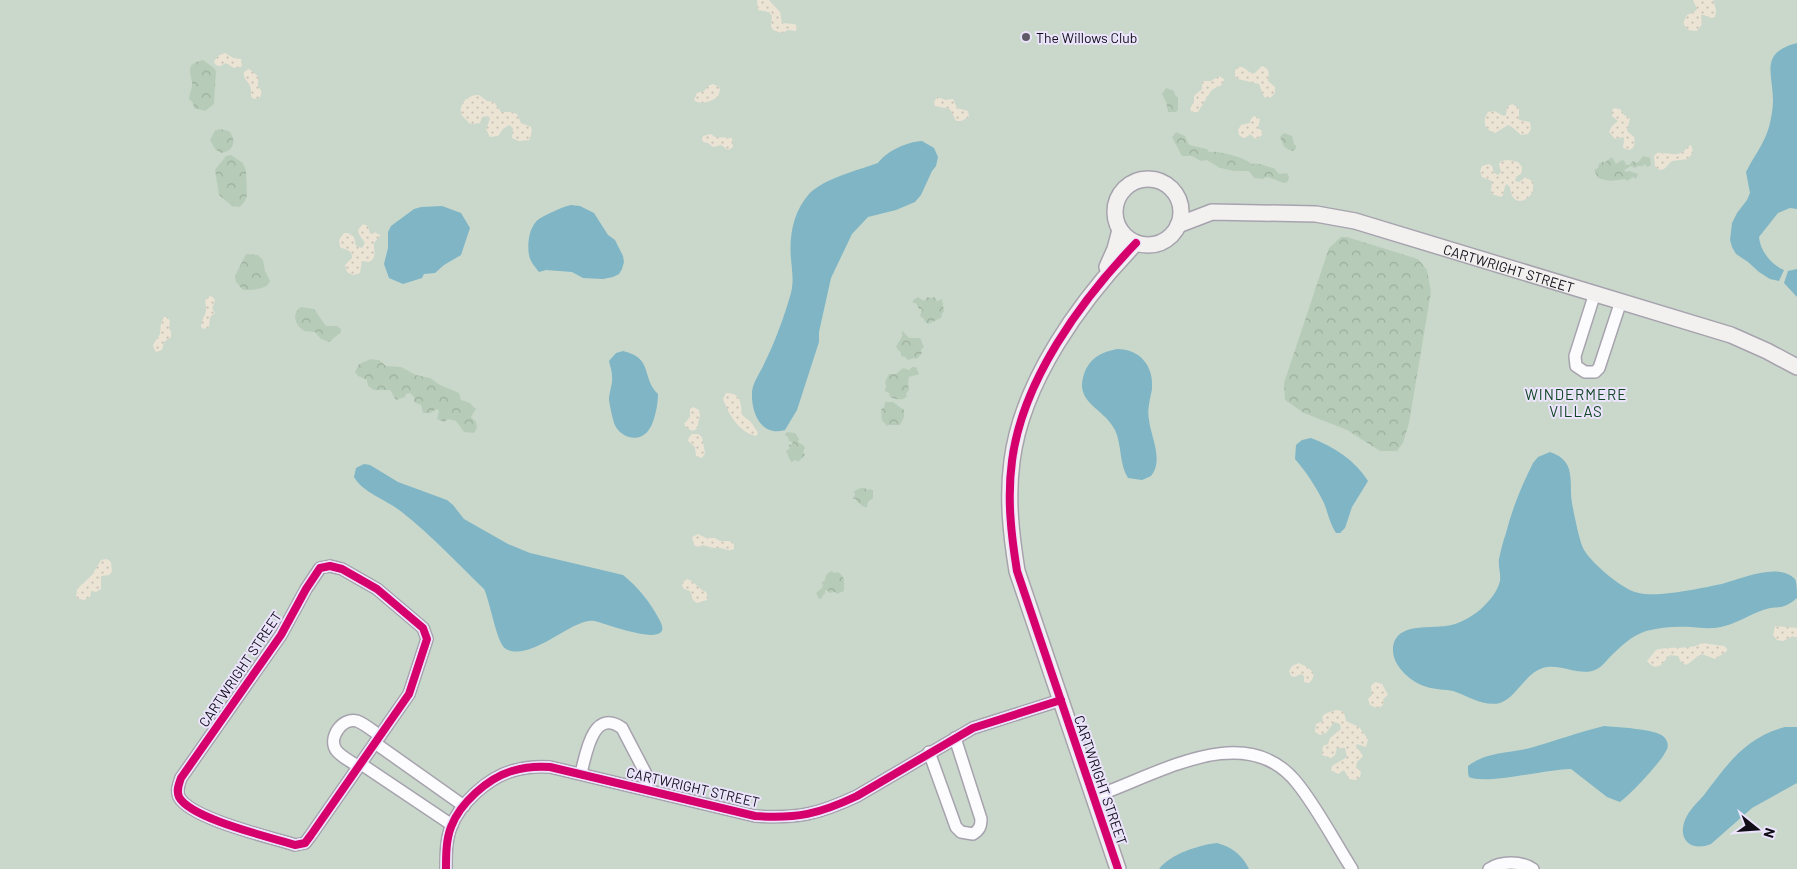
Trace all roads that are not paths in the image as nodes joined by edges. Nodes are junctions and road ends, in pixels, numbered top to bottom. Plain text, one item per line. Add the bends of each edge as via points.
1 (1180, 203) junction
2 (1212, 212) junction
3 (1178, 225) junction
4 (1120, 230) junction
5 (1136, 243) junction
6 (1103, 278) junction
7 (1595, 293) junction
8 (1621, 301) junction
9 (1797, 367) edge
10 (1061, 700) junction
11 (955, 738) junction
12 (378, 740) junction
13 (929, 752) junction
14 (360, 766) junction
15 (581, 773) junction
16 (647, 790) junction
17 (1094, 796) junction
18 (464, 806) junction
19 (452, 825) junction
20 (446, 869) edge
21 (1118, 869) edge
22 (1352, 869) edge
23 (1489, 869) edge
24 (1533, 869) edge

1 - 2 street, CARTWRIGHT STREET
1 - 3 street
1 - 4 street via 1176,194 1162,182 1153,179 1134,182 1126,187 1116,202 1114,212
2 - 3 street, CARTWRIGHT STREET
2 - 7 street, CARTWRIGHT STREET via 1335,216
3 - 5 street via 1161,242 1152,245
4 - 5 street
4 - 6 street, CARTWRIGHT STREET
5 - 6 street, CARTWRIGHT STREET
6 - 10 street, CARTWRIGHT STREET via 1046,361 1020,421 1012,461 1009,502 1017,571
7 - 8 street, CARTWRIGHT STREET
7 - 8 street via 1575,356 1576,366 1585,372 1599,368
8 - 9 street, CARTWRIGHT STREET via 1731,335
10 - 11 street, CARTWRIGHT STREET via 973,728
10 - 17 street, CARTWRIGHT STREET
11 - 13 street, CARTWRIGHT STREET
11 - 13 street via 981,819 981,826 973,834 961,832 956,827
12 - 14 street, CARTWRIGHT STREET
12 - 14 street via 357,721 347,721 340,726 334,742 336,749
12 - 14 street, CARTWRIGHT STREET via 409,694 427,639 426,633 377,589 342,569 320,568 281,635 181,778 177,789 184,803 222,823 295,845 305,843
12 - 18 street
13 - 16 street, CARTWRIGHT STREET via 857,796 837,806 802,816 755,816
14 - 19 street
15 - 16 street, CARTWRIGHT STREET
15 - 16 street, CARTWRIGHT STREET via 595,730 608,722 615,723 622,728 646,774
15 - 18 street, CARTWRIGHT STREET via 532,766 511,771 491,780
17 - 21 street, CARTWRIGHT STREET
17 - 22 street, CARTWRIGHT STREET via 1220,752 1252,754 1281,768 1296,782
18 - 19 street, CARTWRIGHT STREET
19 - 20 street, CARTWRIGHT STREET
23 - 24 street via 1509,863

